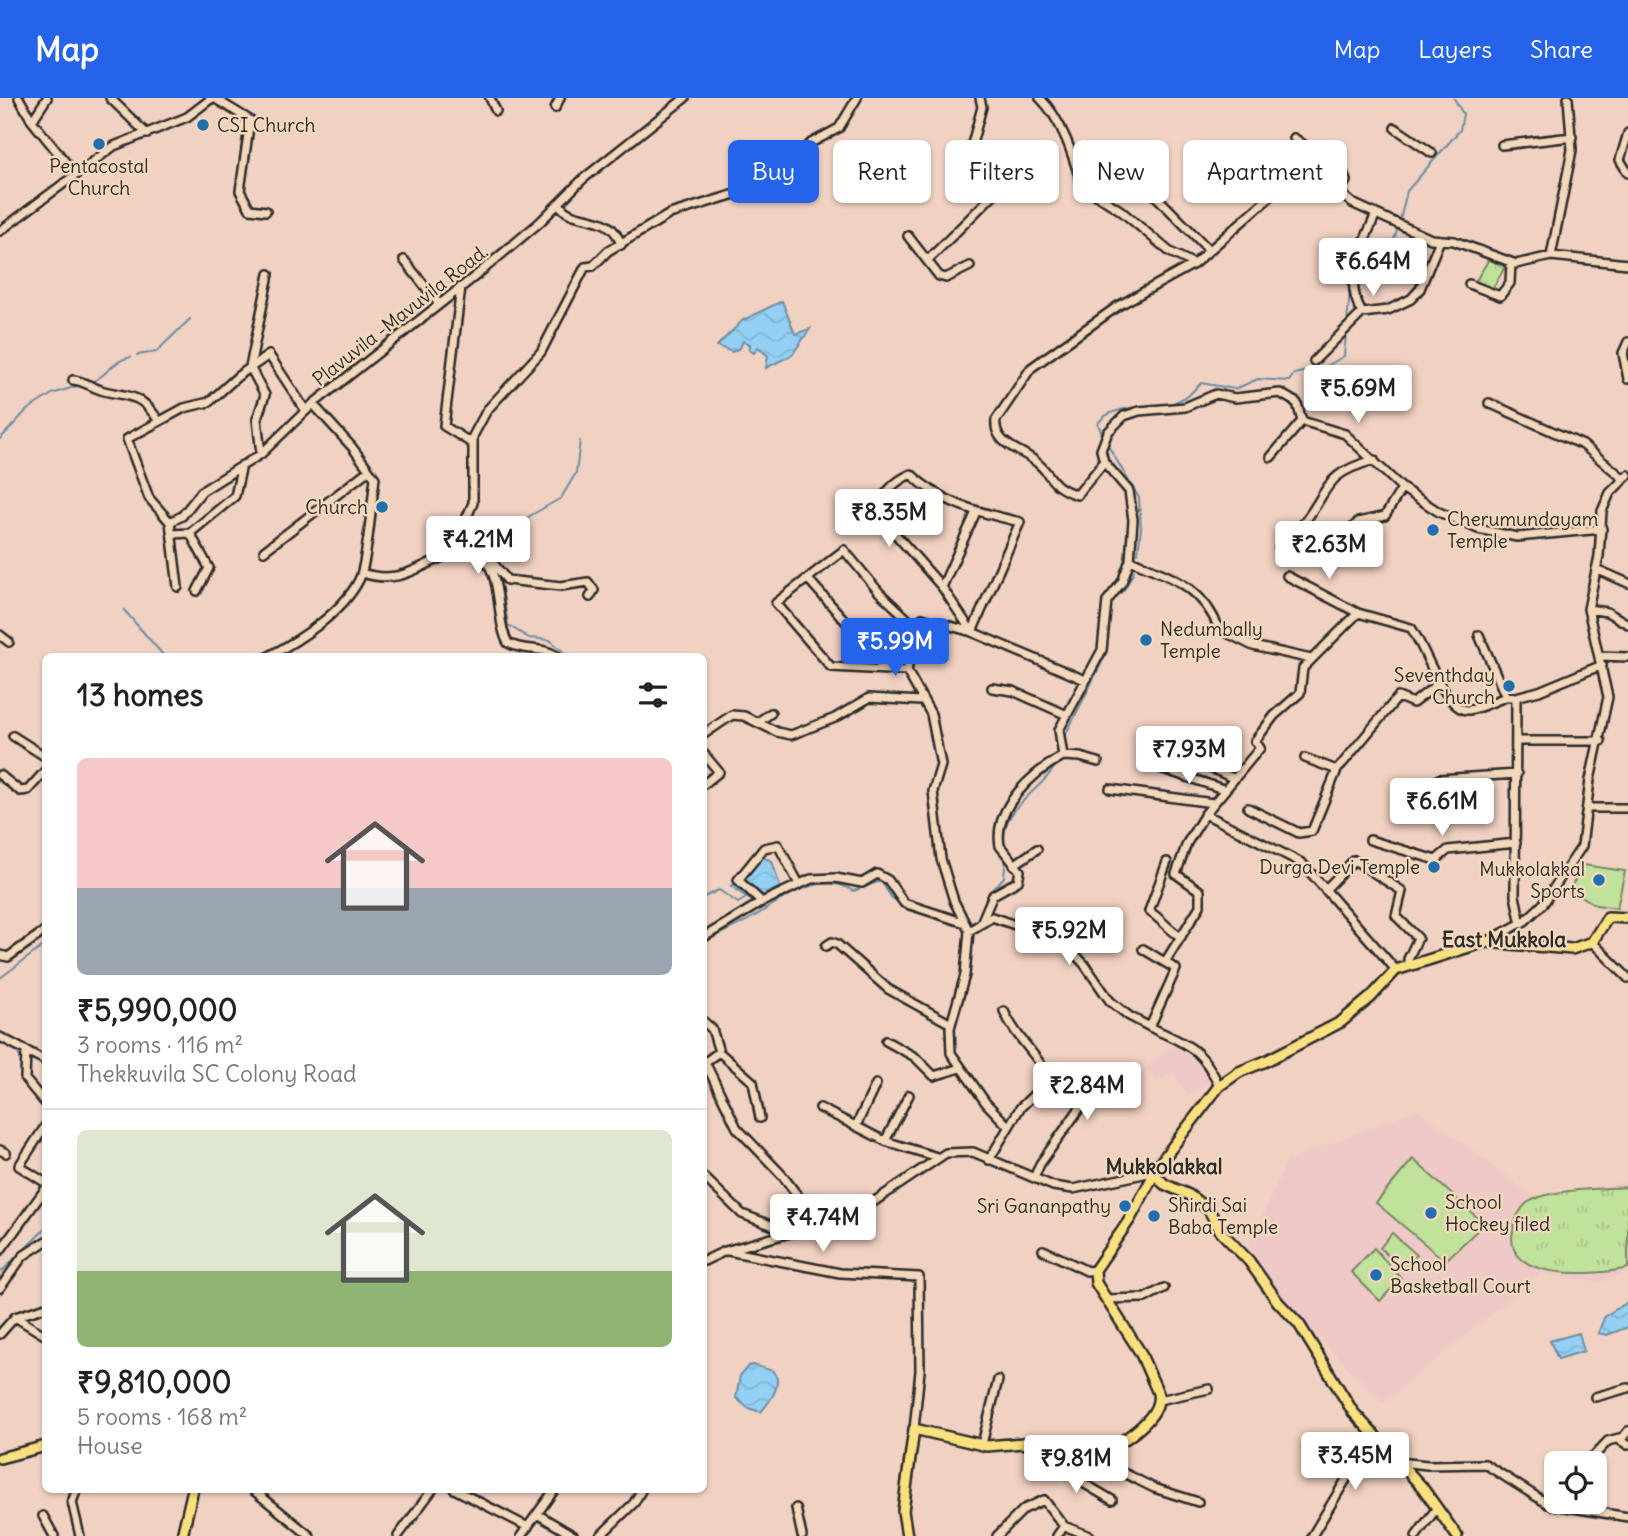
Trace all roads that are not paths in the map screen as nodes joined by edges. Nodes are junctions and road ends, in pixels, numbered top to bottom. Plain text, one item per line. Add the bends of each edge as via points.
1 (19, 98) edge
2 (47, 98) edge
3 (110, 98) edge
4 (213, 98) edge
5 (489, 98) edge
6 (560, 98) edge
7 (685, 98) edge
8 (858, 98) edge
9 (980, 98) edge
10 (1040, 98) edge
11 (1568, 98) edge
12 (555, 108) dead end
13 (496, 111) dead end
14 (32, 121) junction
15 (1395, 128) dead end
16 (1628, 132) edge
17 (148, 134) junction
18 (1572, 137) junction
19 (1294, 138) dead end
20 (973, 140) edge
21 (1297, 140) edge
22 (1502, 145) dead end
23 (1432, 153) dead end
24 (1628, 173) edge
25 (76, 175) junction
26 (1347, 199) edge
27 (559, 203) junction
28 (985, 203) edge
29 (1163, 203) edge
30 (1260, 203) edge
31 (266, 211) dead end
32 (1376, 216) junction
33 (0, 231) edge
34 (908, 236) dead end
35 (1440, 240) junction
36 (621, 245) junction
37 (1208, 249) junction
38 (1551, 256) junction
39 (404, 260) dead end
40 (928, 260) junction
41 (1511, 263) junction
42 (1195, 264) junction
43 (1628, 264) edge
44 (970, 266) dead end
45 (269, 274) dead end
46 (1469, 284) dead end
47 (461, 287) junction
48 (439, 304) junction
49 (1362, 313) junction
50 (1628, 342) edge
51 (1314, 361) dead end
52 (250, 367) junction
53 (1628, 379) edge
54 (72, 380) dead end
55 (1489, 403) dead end
56 (313, 404) junction
57 (306, 411) junction
58 (159, 421) junction
59 (1302, 421) junction
60 (473, 444) junction
61 (261, 454) junction
62 (1271, 457) dead end
63 (1374, 460) junction
64 (1104, 462) junction
65 (242, 465) junction
66 (369, 470) junction
67 (1626, 477) edge
68 (1402, 488) junction
69 (976, 512) junction
70 (170, 522) junction
71 (1602, 529) junction
72 (190, 533) junction
73 (172, 534) junction
74 (1339, 544) dead end
75 (1279, 548) dead end
76 (264, 551) dead end
77 (461, 551) junction
78 (1130, 560) junction
79 (1596, 569) junction
80 (363, 575) junction
81 (1287, 576) dead end
82 (808, 579) junction
83 (1628, 583) edge
84 (178, 587) dead end
85 (942, 587) junction
86 (197, 591) dead end
87 (590, 597) dead end
88 (1588, 610) junction
89 (1357, 613) junction
90 (1628, 624) edge
91 (916, 627) junction
92 (972, 632) junction
93 (0, 635) edge
94 (1479, 635) dead end
95 (9, 642) dead end
96 (273, 653) edge
97 (551, 653) edge
98 (1600, 656) junction
99 (1628, 657) edge
100 (1311, 659) junction
101 (1602, 665) junction
102 (888, 669) junction
103 (907, 671) junction
104 (1085, 680) junction
105 (1439, 684) junction
106 (992, 688) dead end
107 (1516, 696) junction
108 (1506, 697) junction
109 (921, 701) junction
110 (771, 713) dead end
111 (1067, 715) junction
112 (758, 722) junction
113 (707, 732) edge
114 (13, 736) dead end
115 (1517, 741) junction
116 (1601, 741) junction
117 (1157, 748) dead end
118 (42, 754) edge
119 (1063, 757) junction
120 (707, 758) edge
121 (1305, 758) dead end
122 (1098, 762) dead end
123 (1157, 767) dead end
124 (1337, 769) junction
125 (42, 774) edge
126 (1517, 774) junction
127 (0, 775) edge
128 (1233, 778) junction
129 (1439, 779) dead end
130 (707, 782) edge
131 (1110, 789) dead end
132 (1223, 789) junction
133 (1213, 803) junction
134 (1248, 808) dead end
135 (1587, 808) junction
136 (1628, 808) edge
137 (1205, 814) junction
138 (1370, 840) dead end
139 (1516, 844) junction
140 (1037, 849) dead end
141 (1167, 862) dead end
142 (1014, 865) junction
143 (799, 884) junction
144 (1325, 890) junction
145 (762, 902) junction
146 (1628, 918) edge
147 (981, 923) junction
148 (1521, 924) junction
149 (967, 931) junction
150 (42, 933) edge
151 (707, 935) edge
152 (1181, 937) junction
153 (1485, 942) junction
154 (1592, 943) junction
155 (826, 946) dead end
156 (1143, 949) dead end
157 (0, 955) edge
158 (1165, 962) junction
159 (1410, 966) junction
160 (1396, 970) junction
161 (1627, 977) edge
162 (1004, 1011) dead end
163 (951, 1024) junction
164 (707, 1025) edge
165 (1150, 1027) junction
166 (0, 1037) edge
167 (886, 1041) dead end
168 (26, 1051) junction
169 (719, 1052) junction
170 (42, 1059) edge
171 (707, 1061) edge
172 (707, 1066) edge
173 (960, 1068) junction
174 (1050, 1079) junction
175 (876, 1084) dead end
176 (1219, 1086) junction
177 (909, 1095) dead end
178 (42, 1099) edge
179 (820, 1108) dead end
180 (760, 1118) dead end
181 (1008, 1125) junction
182 (856, 1126) junction
183 (42, 1131) edge
184 (886, 1141) junction
185 (938, 1158) junction
186 (989, 1160) junction
187 (1153, 1172) junction
188 (1034, 1178) junction
189 (707, 1180) edge
190 (42, 1182) edge
191 (42, 1191) edge
192 (820, 1225) junction
193 (793, 1233) junction
194 (42, 1244) edge
195 (1043, 1250) dead end
196 (0, 1251) edge
197 (725, 1251) junction
198 (707, 1260) edge
199 (1095, 1270) junction
200 (0, 1288) edge
201 (1164, 1288) dead end
202 (1106, 1299) junction
203 (42, 1308) edge
204 (15, 1317) junction
205 (0, 1334) edge
206 (42, 1334) edge
207 (998, 1380) dead end
208 (1628, 1388) edge
209 (1209, 1390) dead end
210 (1595, 1397) dead end
211 (1160, 1400) junction
212 (914, 1429) junction
213 (1628, 1431) edge
214 (1374, 1433) junction
215 (1618, 1438) junction
216 (982, 1444) junction
217 (1628, 1445) edge
218 (42, 1447) edge
219 (1598, 1451) edge
220 (0, 1458) edge
221 (1094, 1458) junction
222 (1399, 1462) junction
223 (1076, 1465) junction
224 (75, 1493) edge
225 (191, 1493) edge
226 (257, 1493) edge
227 (430, 1493) edge
228 (462, 1493) edge
229 (552, 1493) edge
230 (640, 1493) edge
231 (1112, 1500) dead end
232 (1544, 1501) edge
233 (1198, 1502) dead end
234 (796, 1508) dead end
235 (1436, 1509) junction
236 (1607, 1511) edge
237 (537, 1514) junction
238 (1628, 1515) edge
239 (43, 1517) dead end
240 (1064, 1525) junction
241 (528, 1527) junction
242 (1453, 1534) edge
243 (54, 1536) edge
244 (80, 1536) edge
245 (181, 1536) edge
246 (310, 1536) edge
247 (398, 1536) edge
248 (522, 1536) edge
249 (574, 1536) edge
250 (600, 1536) edge
251 (802, 1536) edge
252 (907, 1536) edge
253 (997, 1536) edge
254 (1057, 1536) edge
255 (1090, 1536) edge
256 (1312, 1536) edge
257 (1416, 1536) edge

1 - 14 street
2 - 14 street
3 - 17 street
4 - 17 street via 187,117
4 - 31 street via 250,120 240,191 250,209
5 - 13 street
6 - 12 street
7 - 27 street, Plavuvila -Mavuvila Road.
8 - 36 street via 839,128 811,143 792,162 735,194 670,214
9 - 20 street
10 - 42 street via 1062,131 1081,173 1082,186 1120,210 1170,252
11 - 18 street
14 - 25 street
15 - 23 street
16 - 24 street via 1620,160
17 - 25 street via 114,146
18 - 22 street
18 - 38 street
19 - 21 street
25 - 33 street
26 - 32 street
27 - 36 street via 569,213 608,225
27 - 47 street, Plavuvila -Mavuvila Road.
28 - 40 street
29 - 37 street
30 - 37 street
32 - 35 street
32 - 49 street via 1357,260 1352,295
34 - 40 street
35 - 41 street
35 - 49 street via 1420,289 1411,299 1388,310
36 - 60 street via 585,267 541,352 487,410
37 - 42 street
38 - 41 street
38 - 43 street
39 - 48 street
40 - 44 street via 939,276 946,278
41 - 46 street via 1510,283 1500,296
42 - 64 street via 1070,338 1027,372 998,415 995,427 1004,443 1037,462 1051,481 1066,491 1077,495
45 - 52 street
47 - 48 street, Plavuvila -Mavuvila Road.
47 - 60 street via 444,426
48 - 56 street, Plavuvila -Mavuvila Road.
49 - 51 street
50 - 53 street via 1623,353
52 - 57 street via 270,355
52 - 58 street via 209,402
52 - 61 street via 265,395 257,419
54 - 58 street via 102,391 128,393 147,402
55 - 67 street via 1583,445
56 - 57 street
56 - 66 street, Plavuvila -Mavuvila Road.
57 - 61 street
58 - 70 street via 127,439 149,498
59 - 62 street
59 - 63 street via 1345,433
59 - 64 street via 1297,403 1280,393 1235,398 1216,394 1185,408 1124,416 1102,442
60 - 77 street via 473,503
61 - 65 street
63 - 68 street
63 - 75 street via 1354,465 1329,482 1303,524
64 - 78 street via 1129,491 1133,520
65 - 70 street via 202,491 182,516
65 - 72 street via 235,496
66 - 76 street
66 - 80 street via 375,478
67 - 71 street via 1604,504
68 - 71 street via 1479,529 1517,537
68 - 74 street via 1385,516 1358,523
69 - 85 street
69 - 85 street via 927,490 911,474 898,480 881,499 876,512
69 - 92 street via 1020,522
70 - 73 street
71 - 79 street
72 - 73 street
72 - 86 street via 209,568
73 - 84 street
77 - 80 street via 401,576
77 - 87 street via 484,552 500,575 516,582 561,586 588,582 593,587
77 - 97 street via 477,554 489,566 508,643
78 - 100 street via 1175,578 1209,605 1219,629 1253,646
78 - 104 street via 1122,582 1107,600 1102,650
79 - 83 street
79 - 88 street
80 - 96 street via 343,604
81 - 89 street
82 - 91 street via 844,550
82 - 102 street
82 - 102 street via 776,603 831,667
85 - 92 street
88 - 90 street via 1607,612
88 - 98 street
89 - 100 street
89 - 105 street via 1411,628 1427,652
91 - 92 street via 922,618
91 - 103 street
92 - 104 street
93 - 95 street
94 - 108 street
98 - 99 street
98 - 101 street
100 - 128 street via 1304,668 1300,693 1274,716 1255,741 1260,748
101 - 107 street
101 - 116 street via 1608,697
102 - 103 street
103 - 109 street
104 - 111 street
105 - 108 street via 1459,709
105 - 124 street via 1413,703 1398,697
106 - 111 street via 1013,691
107 - 108 street
107 - 115 street
109 - 112 street via 869,698 835,718 791,734
109 - 149 street via 931,714 941,756 933,791 941,859
110 - 112 street
111 - 119 street via 1059,730
112 - 113 street via 732,715
114 - 118 street
115 - 116 street
115 - 126 street
116 - 135 street
117 - 128 street
119 - 122 street
119 - 142 street via 1030,781 1001,818 1000,846
120 - 130 street via 719,772
121 - 124 street
123 - 132 street
124 - 134 street via 1309,833 1299,833
125 - 127 street via 20,792
126 - 129 street
126 - 139 street
128 - 132 street
131 - 133 street
132 - 133 street
133 - 137 street
135 - 136 street
135 - 148 street via 1581,846 1569,868 1543,904
137 - 144 street via 1302,863
137 - 152 street via 1187,843 1176,874 1200,891 1199,906
138 - 139 street via 1436,860 1448,850
139 - 148 street via 1515,897
140 - 142 street
141 - 152 street via 1149,911
142 - 147 street via 1020,870 1018,881 993,895
143 - 145 street
143 - 145 street via 778,845 764,848 737,880
143 - 149 street via 836,878 862,883 877,874 888,880 904,903
144 - 159 street via 1354,860 1402,891 1396,916 1418,938 1408,959
144 - 160 street
145 - 151 street
146 - 154 main road via 1608,917
147 - 149 street
147 - 165 street via 992,917 1060,939 1110,1001
148 - 153 street
149 - 163 street via 965,975
150 - 157 street via 8,957
152 - 158 street
153 - 154 main road via 1559,950
153 - 159 main road
154 - 161 street
155 - 163 street via 837,944 888,989
156 - 158 street
158 - 165 street via 1176,973
159 - 160 main road
160 - 176 main road via 1341,1022
162 - 174 street via 1011,1028
163 - 173 street via 951,1053
164 - 169 street
165 - 176 street via 1195,1049 1206,1059
166 - 168 street
167 - 173 street via 915,1057 934,1076
168 - 170 street
168 - 178 street via 24,1079
169 - 171 street
169 - 180 street via 753,1082
172 - 192 street via 737,1128 782,1175
173 - 181 street
174 - 181 street
174 - 188 street via 1082,1105
175 - 182 street
176 - 187 main road
177 - 184 street
179 - 182 street
181 - 186 street
182 - 184 street
183 - 190 street via 19,1166
184 - 185 street
185 - 186 street via 946,1153 973,1152
185 - 192 street via 854,1215
186 - 188 street
187 - 188 street via 1073,1189
187 - 199 main road via 1130,1219
187 - 214 main road via 1164,1184 1209,1210 1221,1232 1299,1324 1353,1412
189 - 193 street via 743,1214
191 - 196 street
192 - 193 street
193 - 197 street
194 - 200 street via 23,1256
195 - 199 street via 1087,1271
197 - 198 street
197 - 212 street via 840,1273 919,1277 920,1371
199 - 202 main road via 1096,1283
201 - 202 street via 1145,1298
202 - 211 main road via 1139,1352
203 - 204 street
204 - 205 street
204 - 206 street
207 - 216 street
208 - 210 street
209 - 211 street
211 - 221 main road via 1150,1420
212 - 216 main road
212 - 252 main road via 903,1511
213 - 215 street
214 - 222 main road
214 - 256 street
215 - 217 street
215 - 219 street
216 - 223 main road via 1023,1443
218 - 220 main road
221 - 223 main road
221 - 233 street via 1154,1488
222 - 232 street via 1485,1464
222 - 235 main road
223 - 231 street via 1080,1481
224 - 244 street via 72,1502
225 - 245 main road
226 - 246 street
227 - 247 street
228 - 241 street
229 - 237 street
230 - 250 street
234 - 251 street
235 - 242 main road
235 - 257 street
236 - 238 street
237 - 241 street
237 - 249 street
239 - 243 street
240 - 253 street via 1044,1500 1024,1509
240 - 254 street
240 - 255 street
241 - 248 street

